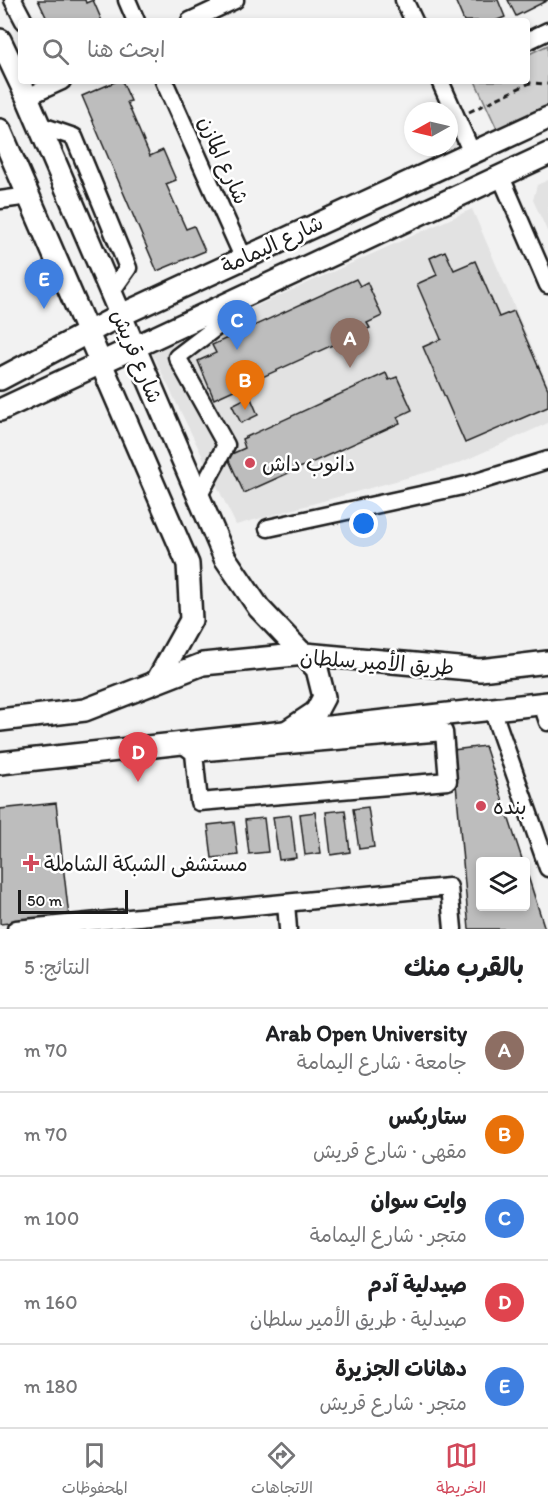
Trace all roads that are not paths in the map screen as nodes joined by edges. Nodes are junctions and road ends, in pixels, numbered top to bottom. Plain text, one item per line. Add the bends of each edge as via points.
1 (13, 0) edge
2 (127, 0) edge
3 (235, 0) edge
4 (404, 0) edge
5 (22, 18) edge
6 (135, 18) edge
7 (196, 18) edge
8 (413, 18) edge
9 (548, 31) edge
10 (530, 39) edge
11 (0, 40) edge
12 (17, 60) edge
13 (23, 84) edge
14 (56, 84) edge
15 (165, 84) edge
16 (441, 84) edge
17 (27, 98) junction
18 (548, 118) edge
19 (39, 125) junction
20 (0, 130) edge
21 (80, 150) junction
22 (472, 153) junction
23 (548, 154) edge
24 (61, 177) junction
25 (501, 177) junction
26 (29, 196) junction
27 (0, 200) edge
28 (243, 257) junction
29 (548, 285) edge
30 (111, 292) junction
31 (224, 304) junction
32 (119, 316) junction
33 (88, 332) junction
34 (133, 347) junction
35 (101, 363) junction
36 (0, 379) edge
37 (0, 410) edge
38 (548, 460) edge
39 (198, 497) junction
40 (268, 528) dead end
41 (304, 654) junction
42 (548, 662) edge
43 (157, 681) junction
44 (492, 709) junction
45 (546, 710) edge
46 (0, 720) edge
47 (439, 724) junction
48 (286, 732) junction
49 (188, 748) junction
50 (0, 762) edge
51 (548, 867) edge
52 (286, 903) junction
53 (124, 924) edge
54 (16, 929) edge
55 (288, 929) edge
56 (453, 929) edge

1 - 5 street
2 - 6 street
3 - 7 street
4 - 8 street
9 - 10 street
11 - 12 main road, شارع قريش
13 - 17 main road, شارع قريش
14 - 17 street
15 - 28 street, شارع المازن
16 - 22 street
17 - 19 main road, شارع قريش
18 - 22 main road, شارع اليمامة
19 - 21 street via 74,137
19 - 24 main road, شارع قريش
20 - 26 main road, شارع قريش
21 - 24 street
21 - 30 street via 128,268
22 - 28 main road, شارع اليمامة
23 - 25 main road, شارع اليمامة
24 - 30 main road, شارع قريش
25 - 29 street
25 - 31 main road, شارع اليمامة
26 - 27 street
26 - 33 main road, شارع قريش
28 - 32 main road, شارع اليمامة
30 - 32 main road, شارع قريش
31 - 34 main road, شارع اليمامة
31 - 39 street via 215,328 177,357 226,445
32 - 33 main road, شارع اليمامة
32 - 34 main road, شارع قريش
33 - 35 main road, شارع قريش
33 - 36 main road, شارع اليمامة
34 - 35 main road, شارع اليمامة
34 - 39 main road, شارع قريش
35 - 37 main road, شارع اليمامة
35 - 43 main road, شارع قريش via 188,564 191,620
38 - 40 street via 467,485
39 - 41 main road, شارع قريش via 225,558 259,608
41 - 42 main road, طريق الأمير سلطان via 480,670
41 - 43 main road, طريق الأمير سلطان via 203,664
41 - 48 main road, شارع قريش via 316,669 324,697 316,712
43 - 46 main road, طريق الأمير سلطان via 85,710
44 - 45 main road
44 - 47 main road
44 - 51 street
47 - 48 main road
47 - 49 street
47 - 49 street via 444,732 448,781 199,802
48 - 49 main road
49 - 50 main road
52 - 53 street
52 - 55 street
52 - 56 street via 449,887
53 - 54 street

